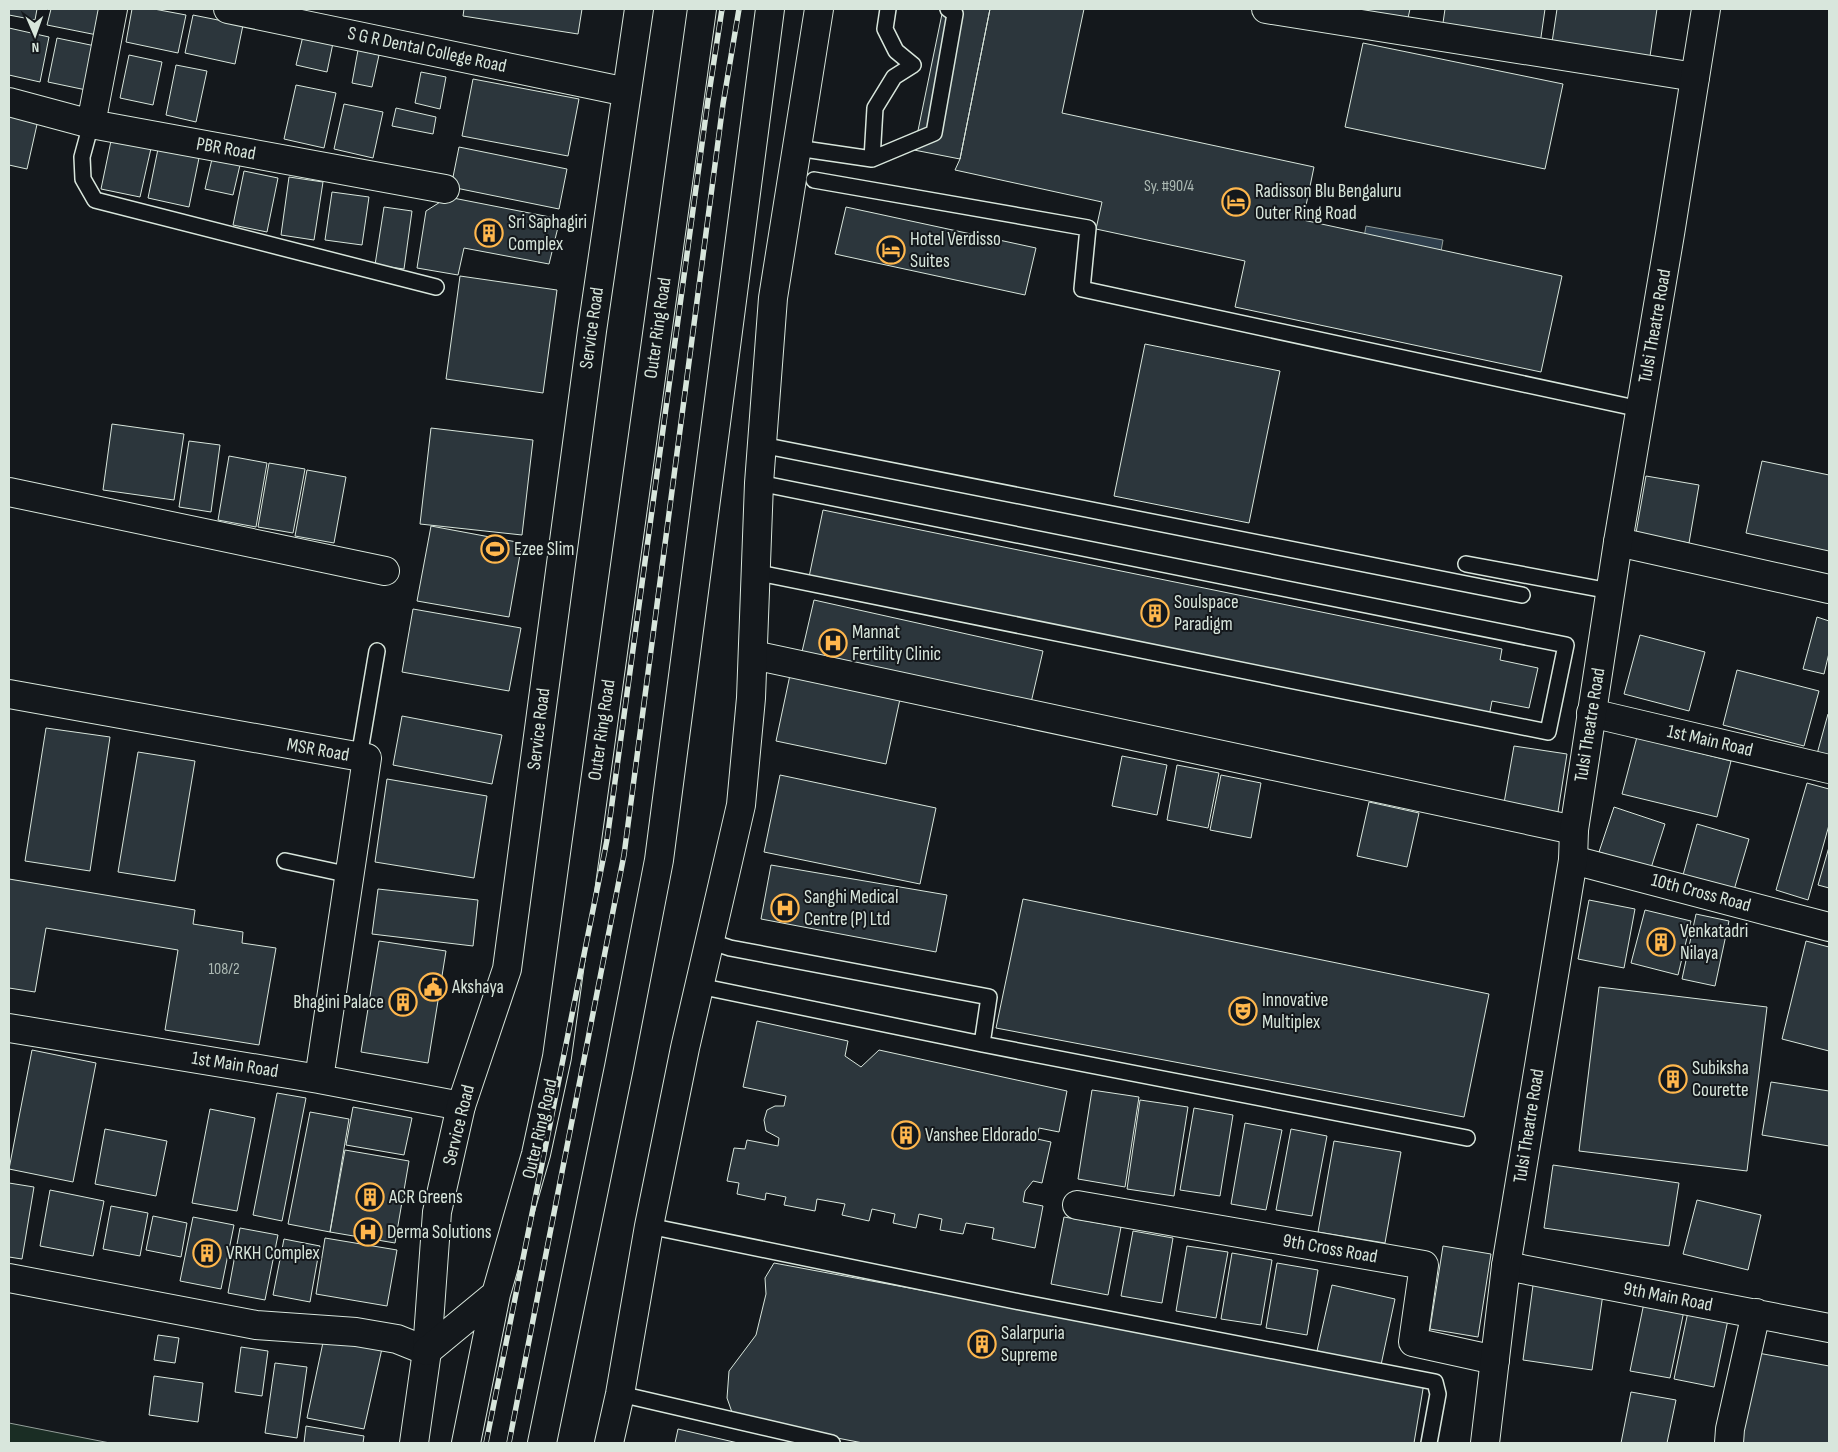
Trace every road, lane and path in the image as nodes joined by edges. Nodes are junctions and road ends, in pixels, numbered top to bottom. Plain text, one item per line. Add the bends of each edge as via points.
1 (113, 9) edge
2 (228, 9) edge
3 (639, 9) edge
4 (702, 9) edge
5 (770, 9) edge
6 (819, 9) edge
7 (888, 9) edge
8 (948, 9) edge
9 (1266, 9) edge
10 (1706, 9) edge
11 (1695, 77) junction
12 (627, 92) junction
13 (9, 102) edge
14 (91, 124) junction
15 (797, 148) junction
16 (872, 159) junction
17 (814, 180) dead end
18 (444, 189) dead end
19 (436, 287) dead end
20 (1640, 409) junction
21 (762, 445) junction
22 (759, 483) junction
23 (9, 492) edge
24 (1618, 542) junction
25 (1466, 564) dead end
26 (385, 570) dead end
27 (754, 572) junction
28 (1829, 589) edge
29 (1610, 591) junction
30 (1522, 596) dead end
31 (377, 650) dead end
32 (754, 655) junction
33 (9, 694) edge
34 (1591, 713) junction
35 (359, 757) junction
36 (1829, 769) edge
37 (1574, 830) junction
38 (1573, 860) junction
39 (285, 861) dead end
40 (350, 874) junction
41 (1829, 927) edge
42 (709, 941) junction
43 (699, 986) junction
44 (9, 1028) edge
45 (982, 1044) junction
46 (319, 1079) junction
47 (461, 1106) junction
48 (1467, 1138) dead end
49 (1076, 1205) dead end
50 (649, 1226) junction
51 (1506, 1266) junction
52 (9, 1278) edge
53 (496, 1294) junction
54 (1756, 1314) junction
55 (1829, 1328) edge
56 (427, 1351) junction
57 (1495, 1360) junction
58 (620, 1394) junction
59 (414, 1443) edge
60 (466, 1443) edge
61 (542, 1443) edge
62 (609, 1443) edge
63 (832, 1443) edge
64 (1429, 1443) edge
65 (1485, 1443) edge
66 (1729, 1443) edge

1 - 14 main road
2 - 12 main road, S G R Dental College Road
3 - 12 main road, Service Road
4 - 53 main road, Outer Ring Road via 557,1057 536,1154
5 - 61 main road via 659,860
6 - 15 main road
7 - 16 lane via 885,30 896,51 912,65 894,76 875,108
8 - 16 lane via 955,14 934,133
9 - 11 main road
10 - 11 main road, Tulsi Theatre Road
11 - 20 main road, Tulsi Theatre Road
12 - 47 main road, Service Road via 590,340 507,969
13 - 14 main road, PBR Road
14 - 18 main road, PBR Road
14 - 19 lane via 82,157 83,179 95,200
15 - 16 lane
15 - 21 main road via 773,298
17 - 20 lane via 1088,228 1082,289
20 - 24 main road, Tulsi Theatre Road
21 - 22 main road
21 - 30 lane
22 - 27 main road
22 - 27 lane via 1566,645 1548,732
23 - 26 main road
24 - 28 main road
24 - 29 main road, Tulsi Theatre Road
25 - 29 lane
27 - 32 main road
29 - 34 main road, Tulsi Theatre Road
31 - 35 lane
32 - 37 main road
32 - 42 main road via 741,805
33 - 35 main road, MSR Road
34 - 36 main road, 1st Main Road
34 - 37 main road, Tulsi Theatre Road
35 - 40 main road, MSR Road via 367,758
37 - 38 main road, Tulsi Theatre Road
38 - 41 main road, 10th Cross Road
38 - 51 main road, Tulsi Theatre Road
39 - 40 lane
40 - 46 main road, MSR Road
42 - 43 main road
42 - 45 lane via 730,948 989,997
43 - 45 lane
43 - 50 main road
44 - 46 main road, 1st Main Road
45 - 48 lane
46 - 47 main road, 1st Main Road
47 - 56 main road, Service Road via 438,1212
49 - 57 main road, 9th Cross Road via 1424,1265 1413,1342
50 - 58 main road
50 - 64 lane via 1435,1382 1438,1394
51 - 54 main road, 9th Main Road
51 - 57 main road, Tulsi Theatre Road
52 - 56 main road via 256,1325 397,1339
53 - 56 main road
53 - 60 main road, Outer Ring Road
54 - 55 main road, 9th Main Road
54 - 66 main road
56 - 59 main road, Service Road
57 - 65 main road, Tulsi Theatre Road
58 - 62 main road
58 - 63 lane

